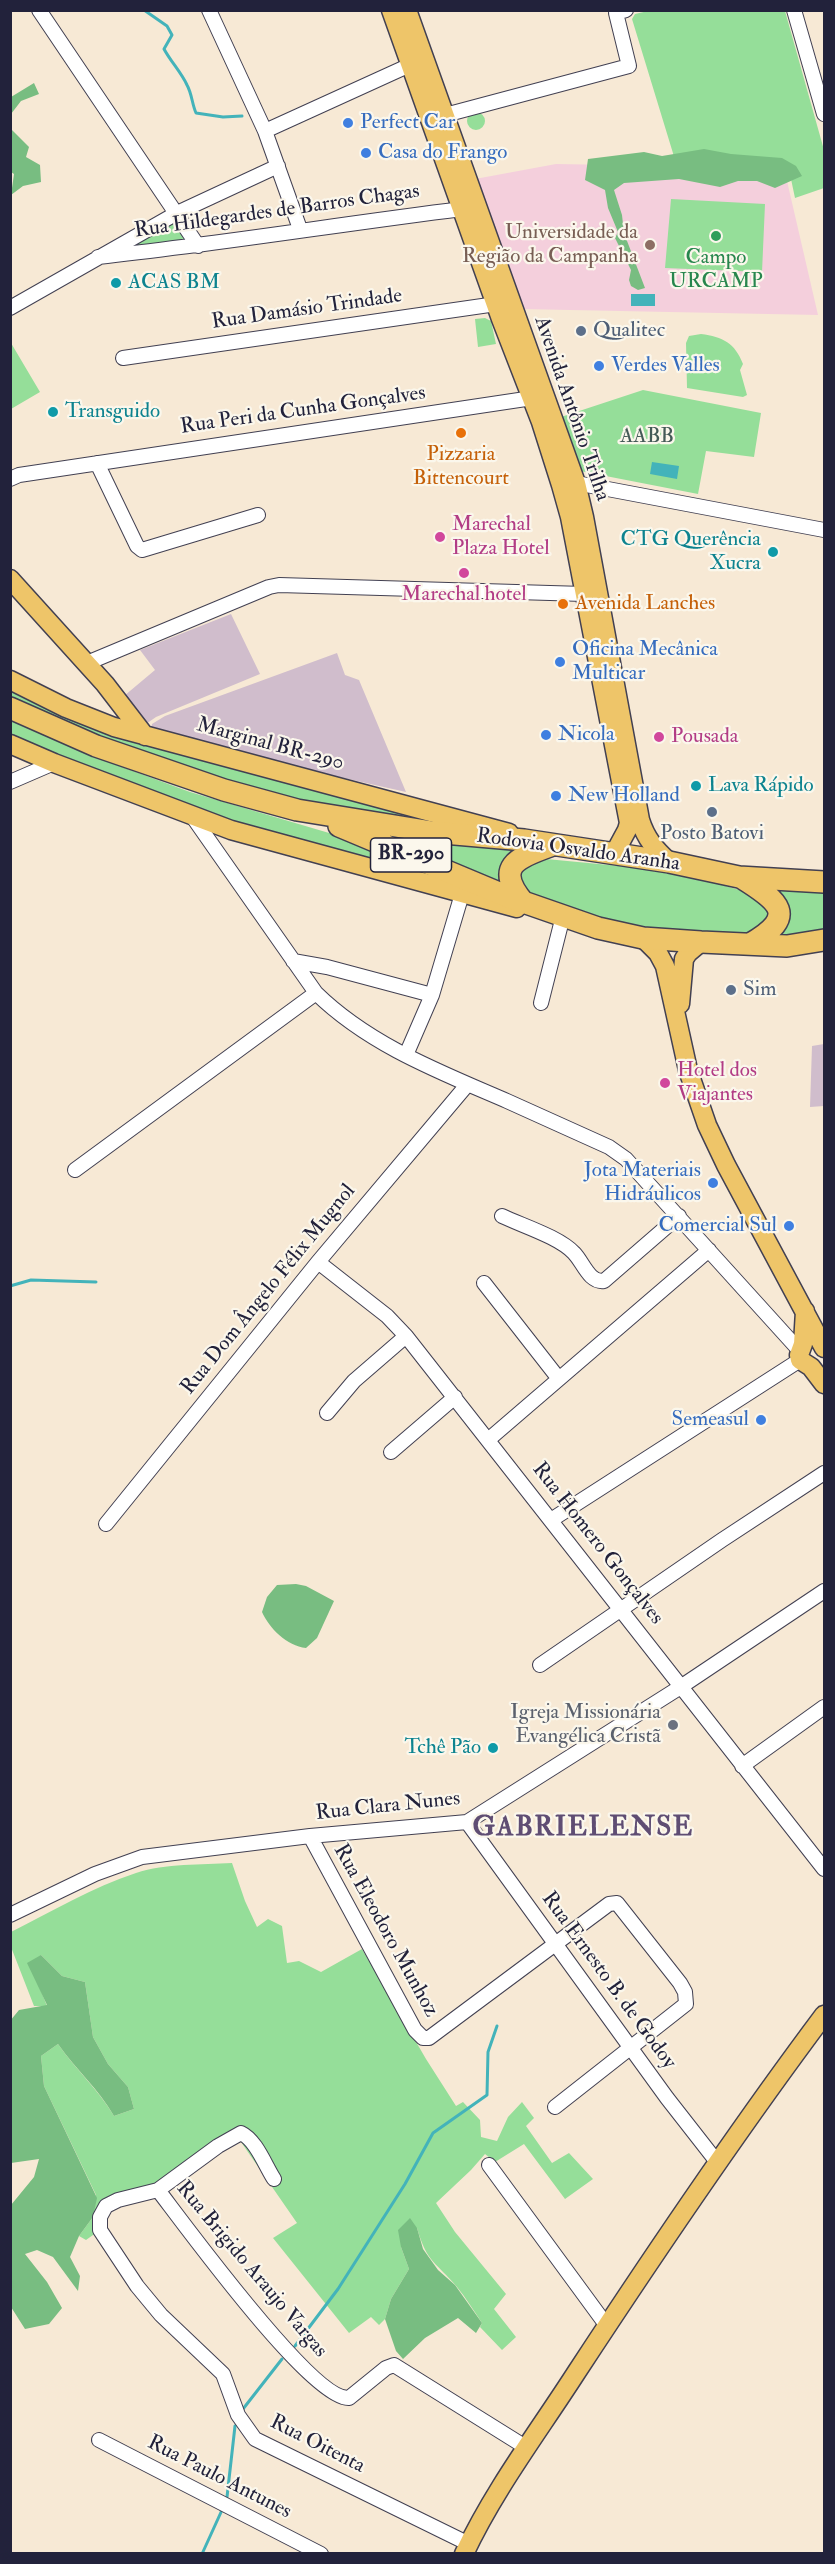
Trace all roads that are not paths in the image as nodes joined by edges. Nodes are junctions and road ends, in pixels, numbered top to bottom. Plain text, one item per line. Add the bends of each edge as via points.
1 (39, 10) edge
2 (209, 10) edge
3 (391, 10) edge
4 (407, 10) edge
5 (626, 10) edge
6 (794, 10) edge
7 (410, 64) junction
8 (823, 106) edge
9 (445, 114) junction
10 (265, 131) junction
11 (278, 166) junction
12 (462, 209) junction
13 (177, 213) junction
14 (300, 229) junction
15 (198, 246) junction
16 (98, 257) junction
17 (12, 304) edge
18 (496, 304) junction
19 (123, 358) dead end
20 (539, 397) junction
21 (97, 463) junction
22 (10, 479) edge
23 (576, 483) junction
24 (258, 515) dead end
25 (825, 530) edge
26 (10, 579) edge
27 (584, 594) junction
28 (90, 667) junction
29 (10, 680) edge
30 (10, 708) edge
31 (89, 718) junction
32 (146, 736) junction
33 (10, 744) edge
34 (54, 763) junction
35 (10, 782) edge
36 (297, 810) junction
37 (192, 816) junction
38 (634, 821) junction
39 (231, 830) junction
40 (524, 840) junction
41 (553, 845) junction
42 (614, 854) junction
43 (220, 855) junction
44 (669, 862) junction
45 (739, 877) junction
46 (825, 882) edge
47 (462, 894) junction
48 (525, 903) junction
49 (557, 915) junction
50 (643, 938) junction
51 (825, 940) edge
52 (701, 942) junction
53 (750, 944) junction
54 (787, 946) junction
55 (825, 951) edge
56 (293, 961) junction
57 (316, 993) junction
58 (432, 995) junction
59 (541, 1003) dead end
60 (678, 1024) junction
61 (406, 1055) junction
62 (467, 1085) junction
63 (75, 1170) dead end
64 (502, 1216) dead end
65 (679, 1216) junction
66 (709, 1250) junction
67 (318, 1263) junction
68 (484, 1283) dead end
69 (406, 1336) junction
70 (812, 1353) edge
71 (559, 1379) junction
72 (825, 1384) edge
73 (455, 1398) junction
74 (327, 1413) dead end
75 (488, 1440) junction
76 (391, 1452) dead end
77 (825, 1473) edge
78 (552, 1520) junction
79 (106, 1524) dead end
80 (825, 1591) edge
81 (621, 1608) junction
82 (540, 1665) dead end
83 (682, 1686) junction
84 (825, 1707) edge
85 (742, 1766) junction
86 (466, 1822) junction
87 (310, 1836) junction
88 (823, 1864) edge
89 (10, 1915) edge
90 (554, 1943) junction
91 (825, 2015) edge
92 (632, 2049) junction
93 (555, 2107) dead end
94 (717, 2162) junction
95 (489, 2165) dead end
96 (274, 2179) dead end
97 (158, 2190) junction
98 (118, 2200) joint
99 (607, 2325) junction
100 (99, 2440) dead end
101 (527, 2448) junction
102 (466, 2549) edge
103 (321, 2553) edge

1 - 13 street
2 - 10 street
3 - 7 main road, Avenida Antônio Trilha
4 - 9 main road, Avenida Antônio Trilha
5 - 9 street via 616,13 629,66
6 - 8 street
7 - 10 street
7 - 12 main road, Avenida Antônio Trilha
9 - 20 main road, Avenida Antônio Trilha
10 - 11 street
11 - 13 street
11 - 14 street
12 - 14 street, Rua Hildegardes de Barros Chagas
12 - 18 main road, Avenida Antônio Trilha
13 - 15 street
13 - 16 street
14 - 15 street, Rua Hildegardes de Barros Chagas
15 - 16 street, Rua Hildegardes de Barros Chagas
16 - 17 street
18 - 19 street, Rua Damásio Trindade
18 - 20 main road, Avenida Antônio Trilha
20 - 21 street, Rua Peri da Cunha Gonçalves
20 - 23 main road, Avenida Antônio Trilha
20 - 27 main road, Avenida Antônio Trilha via 570,516
21 - 22 street, Rua Peri da Cunha Gonçalves
21 - 24 street via 136,546 142,550
23 - 25 street
23 - 38 main road, Avenida Antônio Trilha
26 - 28 main road
27 - 28 street via 279,585
27 - 38 main road, Avenida Antônio Trilha
28 - 31 main road via 103,700
28 - 32 main road
29 - 31 main road, Marginal BR-290
30 - 36 highway, Rodovia Osvaldo Aranha / BR-290 via 96,746 224,790
31 - 32 main road, Marginal BR-290
32 - 40 main road, Marginal BR-290 via 435,812
33 - 34 main road
34 - 35 street
34 - 37 main road
36 - 40 highway, Rodovia Osvaldo Aranha / BR-290 via 432,832
36 - 48 highway, Rodovia Osvaldo Aranha / BR-290
37 - 39 main road
37 - 43 street
38 - 42 main road
38 - 44 main road, Avenida Antônio Trilha via 653,848
39 - 43 street via 219,842
39 - 47 main road
40 - 41 highway, Rodovia Osvaldo Aranha / BR-290
41 - 42 highway, Rodovia Osvaldo Aranha / BR-290
41 - 48 highway, BR-290 via 523,856 511,867 511,885
42 - 44 highway, Rodovia Osvaldo Aranha / BR-290
43 - 56 street
44 - 45 highway, Rodovia Osvaldo Aranha / BR-290
45 - 46 highway, Rodovia Osvaldo Aranha / BR-290
45 - 53 highway, BR-290 via 773,899 779,911 772,929
47 - 49 main road
47 - 58 street
48 - 49 highway, Rodovia Osvaldo Aranha / BR-290
49 - 50 highway, Rodovia Osvaldo Aranha / BR-290
49 - 59 street
50 - 52 highway, Rodovia Osvaldo Aranha / BR-290
50 - 60 main road via 665,966
51 - 54 highway, Rodovia Osvaldo Aranha / BR-290
52 - 53 highway, Rodovia Osvaldo Aranha / BR-290
52 - 60 main road via 684,959
53 - 54 highway, Rodovia Osvaldo Aranha / BR-290
54 - 55 street
56 - 57 street
56 - 58 street
57 - 61 street via 350,1023
57 - 63 street
58 - 61 street
60 - 70 main road via 688,1071 707,1125 805,1310
61 - 62 street
62 - 65 street via 609,1147 626,1159
62 - 67 street, Rua Dom Ângelo Félix Mugnol
64 - 65 street via 564,1245 593,1278 604,1281
65 - 66 street
66 - 70 street
66 - 71 street
67 - 69 street, Rua Homero Gonçalves via 387,1316
67 - 79 street, Rua Dom Ângelo Félix Mugnol
68 - 71 street
69 - 73 street, Rua Homero Gonçalves
69 - 74 street via 354,1381
70 - 72 main road
70 - 78 street
71 - 75 street
73 - 75 street, Rua Homero Gonçalves
73 - 76 street
75 - 78 street, Rua Homero Gonçalves
77 - 81 street
78 - 81 street, Rua Homero Gonçalves
80 - 83 street, Rua Clara Nunes
81 - 82 street
81 - 83 street, Rua Homero Gonçalves
83 - 85 street, Rua Homero Gonçalves
83 - 86 street, Rua Clara Nunes
84 - 85 street
85 - 88 street, Rua Homero Gonçalves
86 - 87 street, Rua Clara Nunes
86 - 90 street, Rua Ernesto B. de Godoy
87 - 89 street, Rua Clara Nunes via 142,1857 95,1874
87 - 90 street, Rua Eleodoro Munhoz via 423,2038 429,2038
90 - 92 street, Rua Ernesto B. de Godoy
90 - 92 street via 609,1904 617,1903 680,1983 686,2004
91 - 94 main road
92 - 93 street
92 - 94 street, Rua Ernesto B. de Godoy
94 - 99 main road
95 - 99 street
96 - 97 street via 241,2133
97 - 98 street, Rua Brigido Araujo Vargas
97 - 101 street, Rua Brigido Araujo Vargas via 267,2327 317,2382 349,2398 394,2365
98 - 102 street, Rua Oitenta via 106,2206 100,2217 100,2230 161,2315 223,2374 238,2415 255,2439
99 - 101 main road
100 - 103 street, Rua Paulo Antunes
101 - 102 main road

